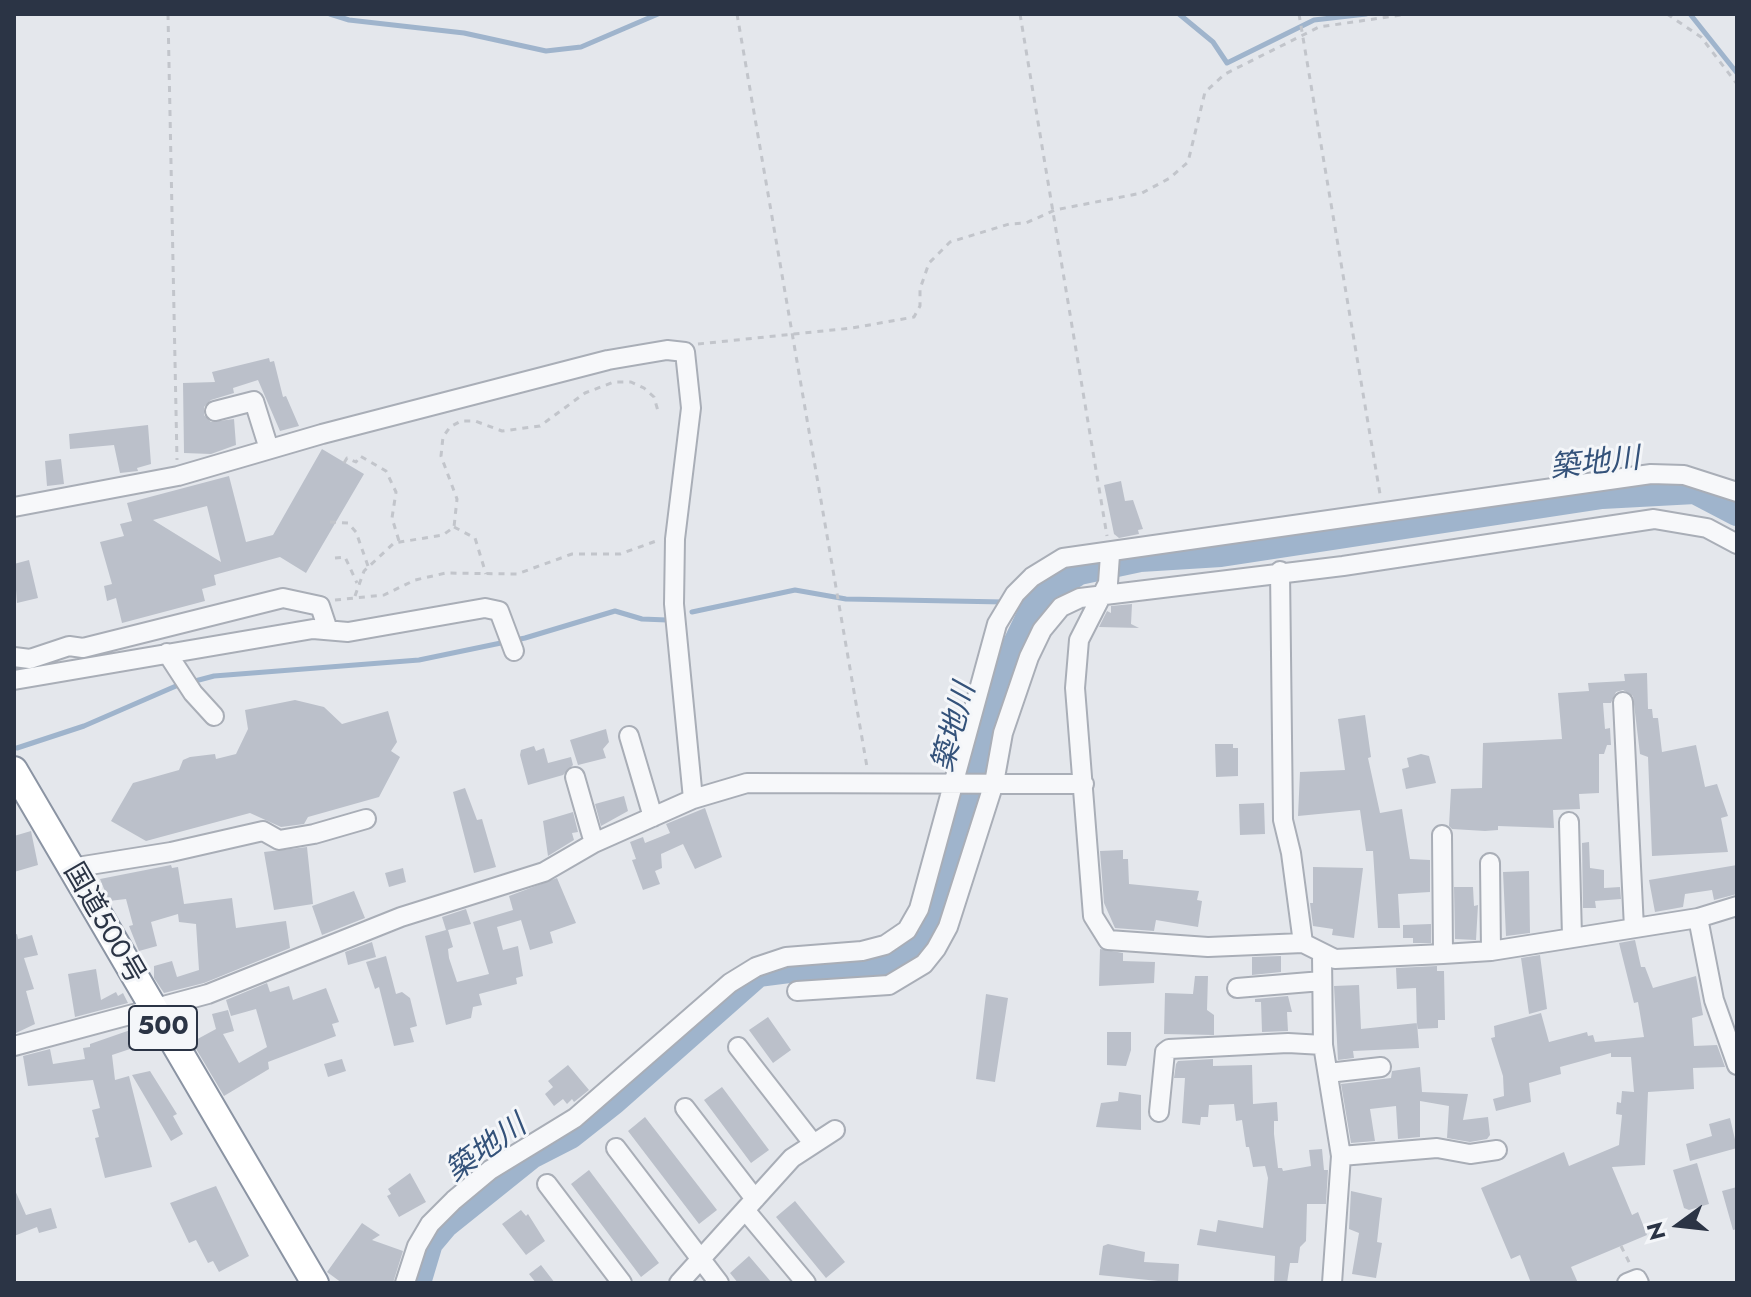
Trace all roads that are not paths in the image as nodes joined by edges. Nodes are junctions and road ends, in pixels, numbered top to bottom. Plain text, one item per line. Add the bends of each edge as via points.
1 (215, 411) dead end
2 (269, 449) junction
3 (1737, 492) edge
4 (14, 507) edge
5 (1737, 544) edge
6 (1110, 552) junction
7 (1280, 571) junction
8 (1105, 588) junction
9 (328, 630) junction
10 (514, 651) dead end
11 (167, 653) junction
12 (14, 657) edge
13 (14, 680) edge
14 (1623, 702) dead end
15 (214, 716) dead end
16 (629, 736) dead end
17 (14, 770) edge
18 (575, 777) dead end
19 (954, 783) junction
20 (992, 783) junction
21 (1084, 784) junction
22 (693, 799) junction
23 (653, 817) junction
24 (366, 819) dead end
25 (1569, 822) dead end
26 (1442, 835) dead end
27 (594, 843) junction
28 (1490, 863) dead end
29 (71, 868) junction
30 (1737, 906) edge
31 (1698, 918) junction
32 (1634, 928) junction
33 (1572, 937) junction
34 (1303, 943) junction
35 (1491, 951) junction
36 (1443, 954) junction
37 (1322, 956) junction
38 (1322, 981) junction
39 (1237, 988) dead end
40 (797, 991) dead end
41 (153, 1011) junction
42 (1732, 1027) edge
43 (1323, 1045) junction
44 (14, 1046) edge
45 (738, 1047) dead end
46 (1737, 1065) edge
47 (1381, 1067) dead end
48 (1328, 1073) junction
49 (685, 1108) dead end
50 (1159, 1112) dead end
51 (835, 1130) dead end
52 (812, 1142) junction
53 (616, 1148) dead end
54 (1497, 1150) dead end
55 (1341, 1156) junction
56 (547, 1184) dead end
57 (750, 1205) junction
58 (701, 1260) junction
59 (315, 1283) edge
60 (405, 1283) edge
61 (622, 1283) edge
62 (679, 1283) edge
63 (719, 1283) edge
64 (806, 1283) edge
65 (1332, 1283) edge

1 - 2 street via 254,401
2 - 4 street via 178,476
2 - 22 street via 608,360 685,352 691,408 675,539 674,604
3 - 6 street via 1684,475 1651,474
5 - 7 street via 1707,528 1654,519
6 - 8 street
6 - 19 street via 1063,558 1015,594 997,624
7 - 8 street via 1119,594
7 - 34 street via 1283,820
8 - 20 street via 1061,607 1042,630 1003,733
8 - 21 street via 1079,640 1075,669
9 - 10 street via 348,632 485,608 499,611
9 - 11 street
9 - 12 street via 320,606 283,598 83,648 69,646 30,659
11 - 13 street
11 - 15 street
14 - 32 street
16 - 23 street
17 - 29 highway, 国道500号 / 500
18 - 27 street
19 - 20 street
19 - 22 street via 747,783
19 - 60 street via 919,909 907,930 885,945 862,951 786,957 730,983 585,1110 490,1170 454,1200 423,1235
20 - 21 street
20 - 40 street via 948,927 924,964 889,985
21 - 34 street via 1093,916 1108,940 1208,947
22 - 23 street
23 - 27 street
24 - 29 street via 279,840 263,831
25 - 33 street
26 - 36 street
27 - 41 street via 544,872 401,917
28 - 35 street
29 - 41 highway, 国道500号 / 500
30 - 31 street
31 - 32 street
31 - 42 street via 1714,1000
32 - 33 street
33 - 35 street
34 - 37 street
35 - 36 street
36 - 37 street
37 - 38 street
38 - 39 street
38 - 43 street
41 - 44 street
41 - 59 highway, 国道500号 / 500
42 - 46 street
43 - 48 street
43 - 50 street via 1169,1049
45 - 52 street
47 - 48 street
48 - 55 street
49 - 57 street
51 - 52 street
52 - 57 street
53 - 58 street
54 - 55 street via 1470,1154 1437,1148
55 - 65 street
56 - 61 street
57 - 58 street
57 - 64 street
58 - 62 street
58 - 63 street

